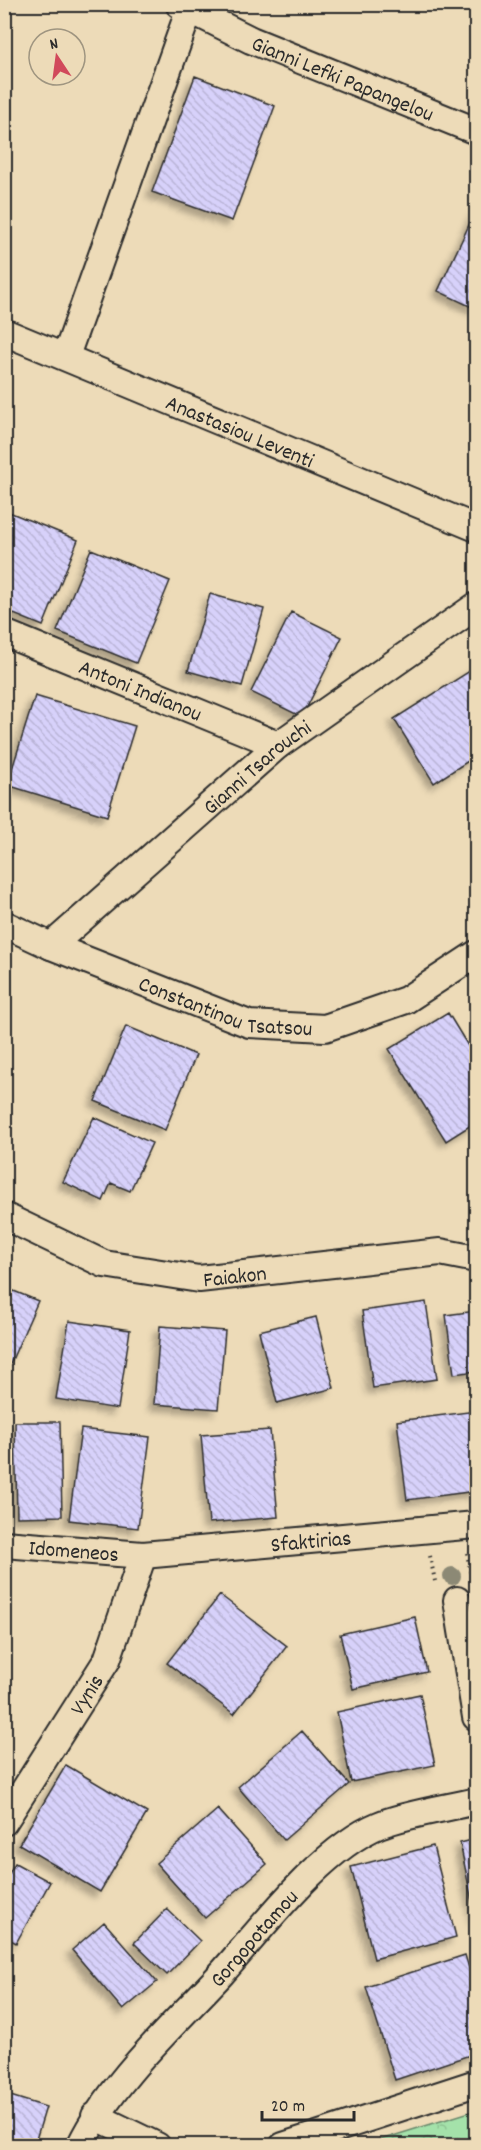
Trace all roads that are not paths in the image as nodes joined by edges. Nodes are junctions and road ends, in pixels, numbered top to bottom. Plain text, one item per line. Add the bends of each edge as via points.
1 (184, 8) edge
2 (477, 131) edge
3 (4, 332) edge
4 (66, 356) junction
5 (477, 528) edge
6 (477, 606) edge
7 (4, 633) edge
8 (278, 746) junction
9 (4, 924) edge
10 (51, 946) junction
11 (477, 954) edge
12 (4, 1216) edge
13 (477, 1259) edge
14 (477, 1525) edge
15 (4, 1544) edge
16 (143, 1555) junction
17 (457, 1600) dead end
18 (477, 1717) edge
19 (477, 1801) edge
20 (4, 1822) edge
21 (477, 2083) edge
22 (95, 2116) junction
23 (80, 2145) edge
24 (157, 2145) edge
25 (283, 2145) edge

1 - 2 street, Gianni Lefki Papangelou via 251,40
1 - 4 street
3 - 4 street, Anastasiou Leventi
4 - 5 street, Anastasiou Leventi
6 - 8 street, Gianni Tsarouchi
7 - 8 street, Antoni Indianou
8 - 10 street, Gianni Tsarouchi
9 - 10 street, Constantinou Tsatsou
10 - 11 street, Constantinou Tsatsou via 249,1024 325,1028 406,1000
12 - 13 street, Faiakon via 104,1264 199,1279 441,1252
14 - 16 street, Sfaktirias
15 - 16 street, Idomeneos
16 - 20 street, Vynis via 106,1660
17 - 18 street
19 - 22 street, Gorgopotamou via 379,1825 343,1847 306,1880
21 - 25 street
22 - 23 street, Gorgopotamou
22 - 24 street

